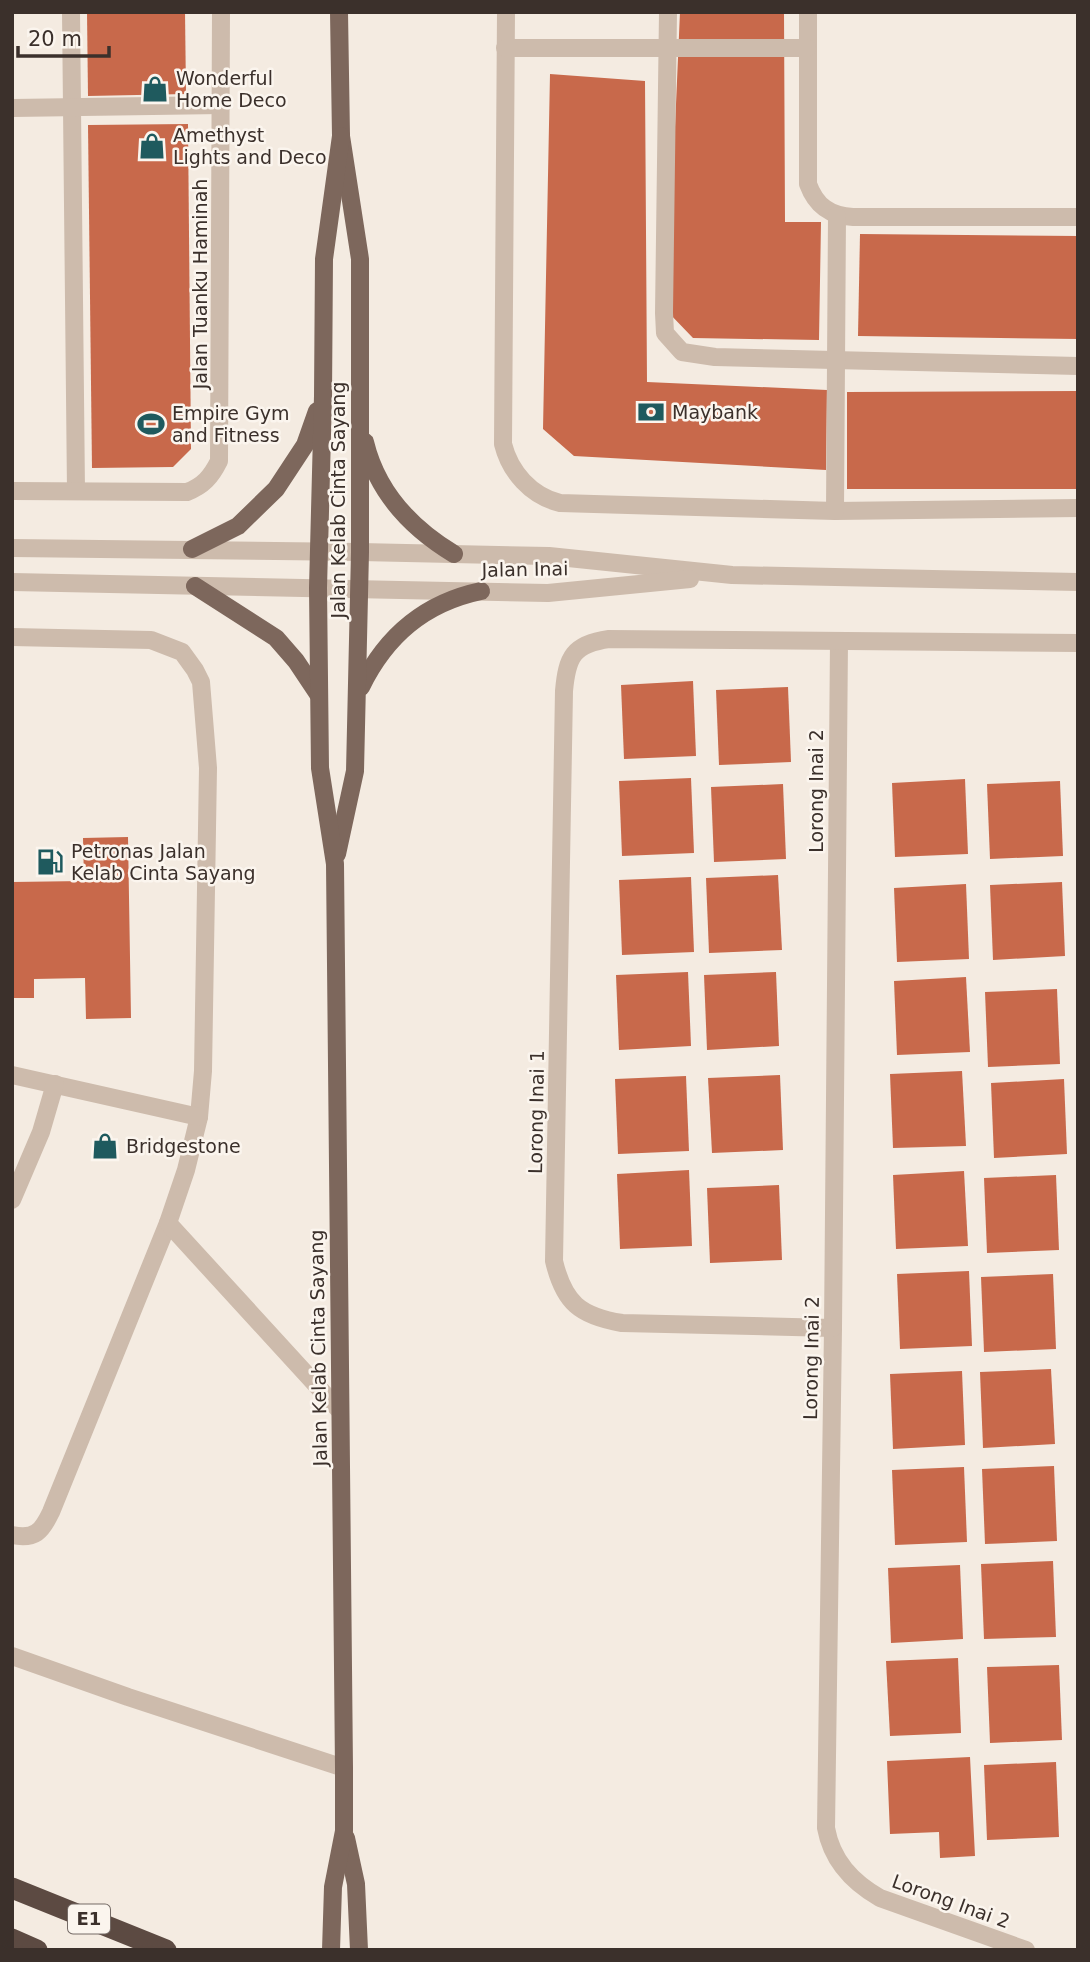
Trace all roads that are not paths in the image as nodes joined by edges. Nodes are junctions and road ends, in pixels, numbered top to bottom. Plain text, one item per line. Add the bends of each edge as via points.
1 (71, 12) edge
2 (221, 12) edge
3 (339, 12) edge
4 (506, 12) edge
5 (668, 12) edge
6 (808, 12) edge
7 (505, 48) junction
8 (667, 48) junction
9 (807, 48) junction
10 (222, 106) junction
11 (12, 108) edge
12 (72, 108) junction
13 (341, 136) junction
14 (837, 216) junction
15 (1078, 217) edge
16 (836, 360) junction
17 (1078, 366) edge
18 (323, 396) junction
19 (360, 397) junction
20 (12, 491) edge
21 (76, 491) junction
22 (1078, 508) edge
23 (835, 511) junction
24 (12, 548) edge
25 (192, 549) junction
26 (319, 551) junction
27 (360, 552) junction
28 (454, 554) junction
29 (732, 575) junction
30 (12, 582) edge
31 (1078, 582) edge
32 (195, 586) junction
33 (318, 588) junction
34 (359, 589) junction
35 (481, 591) junction
36 (12, 637) edge
37 (839, 641) junction
38 (1078, 643) edge
39 (318, 694) junction
40 (358, 694) junction
41 (335, 864) junction
42 (12, 1075) edge
43 (55, 1084) junction
44 (199, 1117) junction
45 (12, 1200) edge
46 (168, 1223) junction
47 (833, 1328) junction
48 (340, 1411) junction
49 (12, 1535) edge
50 (12, 1656) edge
51 (344, 1768) junction
52 (344, 1831) junction
53 (12, 1888) edge
54 (12, 1939) edge
55 (37, 1950) edge
56 (166, 1950) edge
57 (331, 1950) edge
58 (359, 1950) edge
59 (1026, 1950) edge

1 - 12 street
2 - 10 street, Jalan Tuanku Haminah
3 - 13 main road, Jalan Kelab Cinta Sayang
4 - 7 street
5 - 8 street
6 - 9 street
7 - 8 street
7 - 23 street via 503,444 507,462 534,491 560,503
8 - 9 street
8 - 16 street via 665,333 682,352 695,356
9 - 14 street via 808,184 813,198
10 - 12 street
10 - 21 street, Jalan Tuanku Haminah via 219,461 201,486 187,492
11 - 12 street
12 - 21 street
13 - 18 main road, Jalan Kelab Cinta Sayang via 324,259
13 - 19 main road, Jalan Kelab Cinta Sayang via 360,259
14 - 15 street
14 - 16 street
16 - 17 street
16 - 23 street
18 - 25 main road via 305,445 276,489 237,526
18 - 26 main road, Jalan Kelab Cinta Sayang
19 - 27 main road, Jalan Kelab Cinta Sayang
19 - 28 main road via 361,425 378,478 410,523
20 - 21 street, Jalan Tuanku Haminah
22 - 23 street
24 - 25 street, Jalan Inai
25 - 26 street, Jalan Inai
26 - 27 street, Jalan Inai
26 - 33 main road, Jalan Kelab Cinta Sayang
27 - 28 street, Jalan Inai
27 - 34 main road, Jalan Kelab Cinta Sayang
28 - 29 street, Jalan Inai via 549,556
29 - 31 street, Jalan Inai
29 - 35 street, Jalan Inai via 548,593
30 - 32 street, Jalan Inai
32 - 33 street, Jalan Inai
32 - 39 main road via 276,638
33 - 34 street, Jalan Inai
33 - 39 main road, Jalan Kelab Cinta Sayang
34 - 35 street, Jalan Inai
34 - 40 main road, Jalan Kelab Cinta Sayang
35 - 40 main road via 440,603 405,626 378,656
36 - 44 street via 151,640 182,652 201,682 208,768
37 - 38 street
37 - 47 street, Lorong Inai 2
37 - 47 street, Lorong Inai 1 via 609,639 588,642 574,653 566,669 554,1261 560,1286 575,1306 598,1319
39 - 41 main road, Jalan Kelab Cinta Sayang via 320,768
40 - 41 main road, Jalan Kelab Cinta Sayang via 355,771
41 - 48 main road, Jalan Kelab Cinta Sayang
42 - 43 street
43 - 44 street
43 - 45 street via 41,1132
44 - 46 street
46 - 48 street
46 - 49 street via 51,1512 37,1533 25,1538
47 - 59 street, Lorong Inai 2 via 824,1810 829,1845 860,1887 880,1898
48 - 51 main road, Jalan Kelab Cinta Sayang
50 - 51 street
51 - 52 main road, Jalan Kelab Cinta Sayang
52 - 57 main road, Jalan Kelab Cinta Sayang via 333,1887
52 - 58 main road, Jalan Kelab Cinta Sayang via 356,1884
53 - 56 highway, E1
54 - 55 highway

